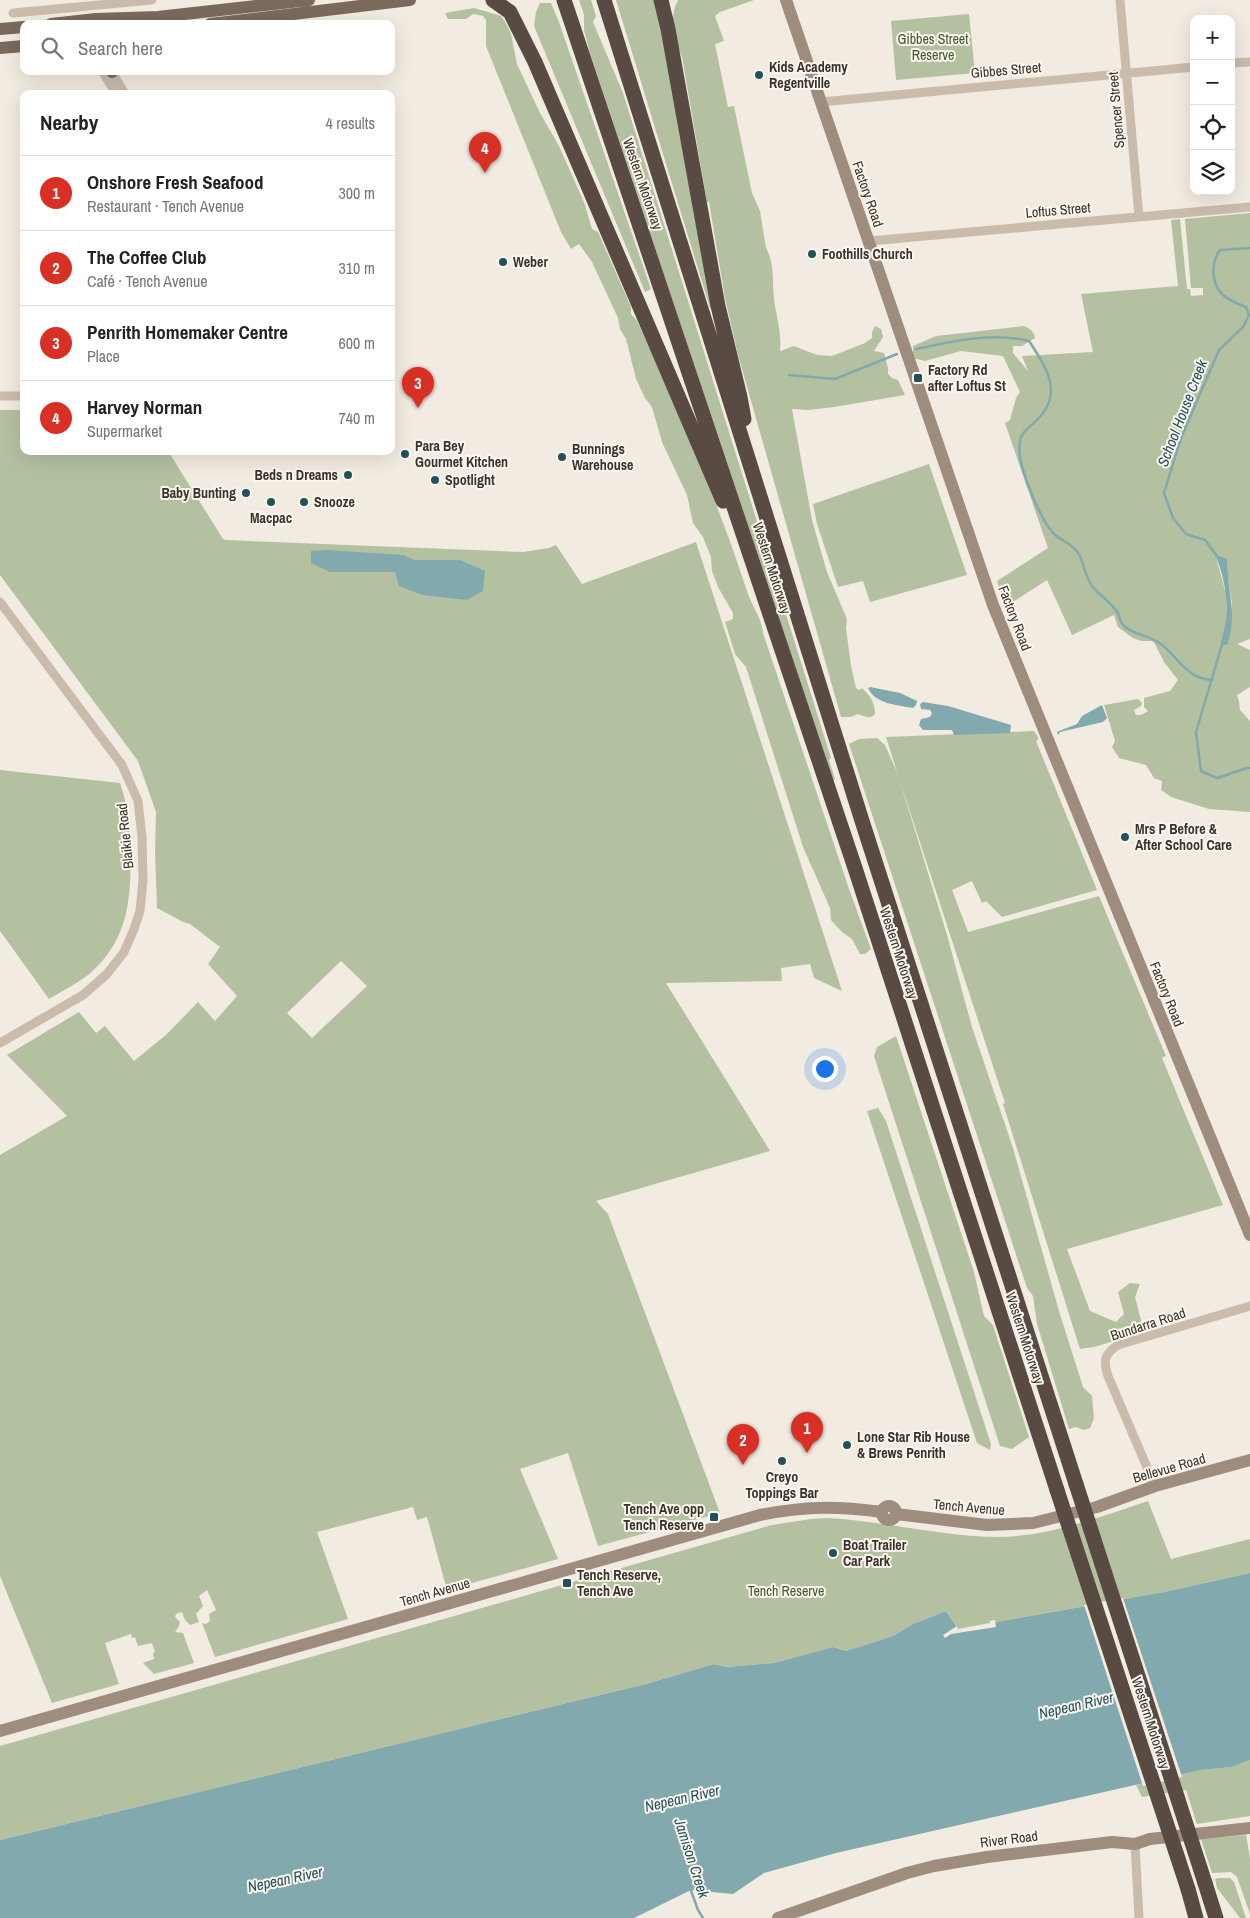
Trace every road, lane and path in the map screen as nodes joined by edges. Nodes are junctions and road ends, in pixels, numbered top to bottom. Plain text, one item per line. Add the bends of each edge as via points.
1 (152, 0) edge
2 (309, 0) edge
3 (410, 0) edge
4 (493, 0) edge
5 (513, 0) edge
6 (564, 0) edge
7 (661, 0) edge
8 (674, 0) edge
9 (786, 0) edge
10 (1120, 0) edge
11 (108, 2) edge
12 (606, 6) edge
13 (13, 13) dead end
14 (111, 20) edge
15 (243, 20) edge
16 (20, 27) edge
17 (0, 29) edge
18 (668, 29) junction
19 (20, 46) edge
20 (0, 48) edge
21 (534, 62) junction
22 (1250, 62) edge
23 (1235, 64) edge
24 (1190, 67) edge
25 (1126, 73) junction
26 (110, 75) edge
27 (111, 75) edge
28 (115, 90) edge
29 (122, 90) edge
30 (821, 102) junction
31 (1250, 207) edge
32 (1139, 217) junction
33 (869, 241) junction
34 (0, 396) edge
35 (20, 396) edge
36 (750, 465) junction
37 (753, 563) junction
38 (0, 602) edge
39 (0, 1043) edge
40 (1250, 1235) edge
41 (1250, 1306) edge
42 (1250, 1460) edge
43 (1155, 1486) junction
44 (1097, 1507) joint
45 (0, 1731) edge
46 (1250, 1828) edge
47 (1135, 1844) junction
48 (778, 1918) edge
49 (1139, 1918) edge
50 (1196, 1918) edge
51 (1216, 1918) edge

1 - 11 street
2 - 14 main road
3 - 15 main road
4 - 21 highway via 510,12
5 - 21 highway
6 - 37 highway, Western Motorway
7 - 18 highway
8 - 18 highway
9 - 30 street, Factory Road
10 - 25 street, Spencer Street
11 - 13 street
12 - 36 highway, Western Motorway
16 - 17 main road
18 - 36 highway via 718,306 740,397
19 - 20 main road
21 - 37 highway via 725,507
22 - 23 street
24 - 25 street, Gibbes Street
25 - 30 street, Gibbes Street
25 - 32 street, Spencer Street
26 - 28 street
27 - 29 street
30 - 33 street, Factory Road
31 - 32 street, Loftus Street
32 - 33 street, Loftus Street
33 - 40 street, Factory Road via 996,613
34 - 35 street
36 - 51 highway, Western Motorway, bridge
37 - 50 highway, Western Motorway, bridge
38 - 39 street, Blaikie Road via 122,765 138,801 143,880 140,911 134,930 124,952 107,974 83,995
41 - 43 street, Bundarra Road via 1118,1346 1106,1355 1108,1376
42 - 43 street, Bellevue Road
43 - 44 street, Bellevue Road
44 - 45 street, Tench Avenue via 1046,1521 1001,1526 896,1514 893,1520 888,1520 882,1512 821,1506 760,1515
46 - 47 street, River Road via 1150,1839
47 - 48 street, River Road via 1112,1842 958,1861 907,1873
47 - 49 street

